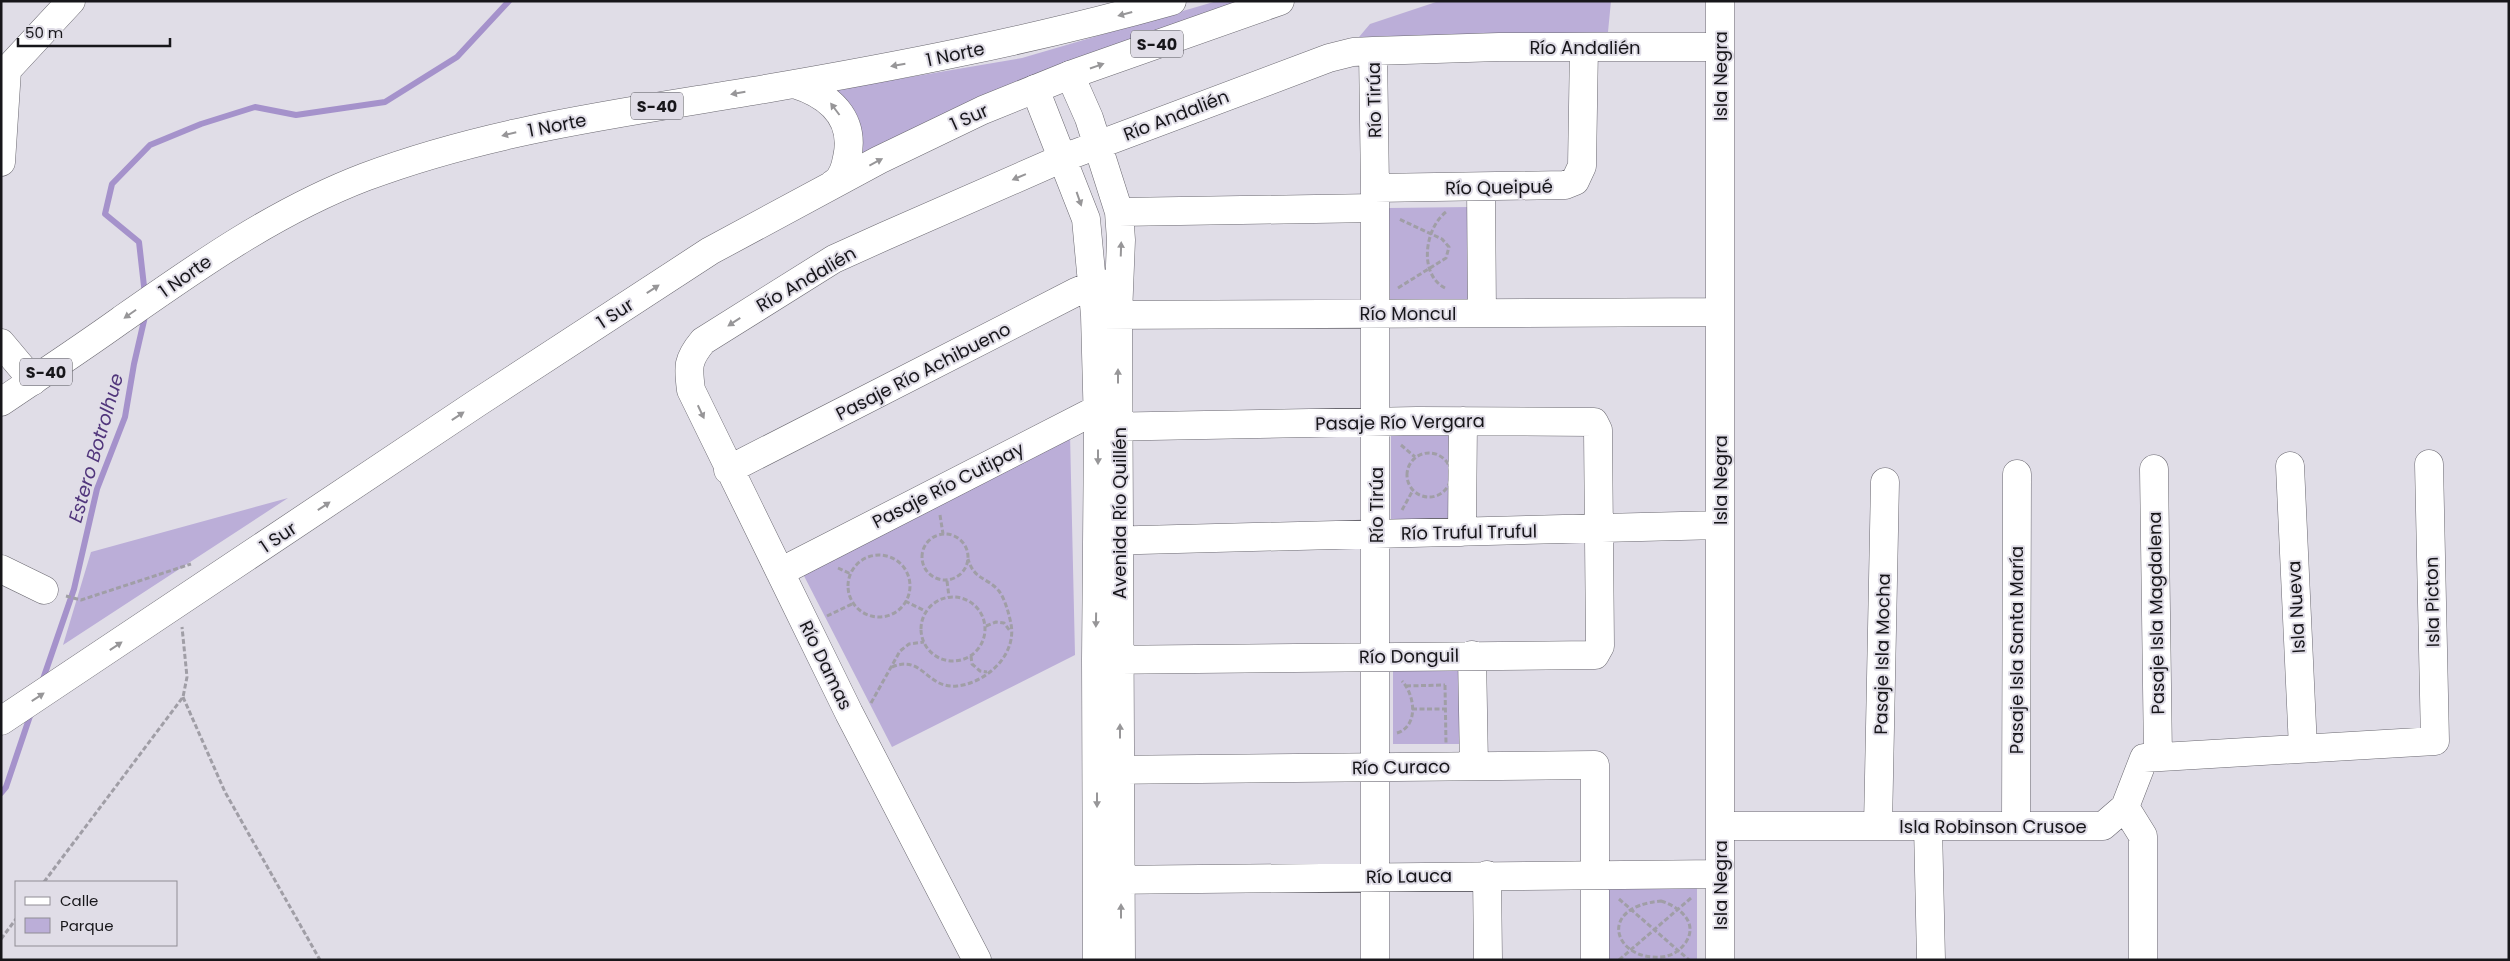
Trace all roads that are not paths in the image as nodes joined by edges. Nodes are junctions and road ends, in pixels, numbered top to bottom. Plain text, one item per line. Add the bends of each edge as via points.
1 (71, 1) edge
2 (1172, 1) edge
3 (1280, 1) edge
4 (1720, 1) edge
5 (1584, 47) junction
6 (1720, 47) junction
7 (1373, 51) junction
8 (1070, 75) junction
9 (794, 84) junction
10 (1035, 89) junction
11 (1098, 145) junction
12 (1064, 158) junction
13 (1, 162) edge
14 (833, 184) junction
15 (1481, 187) junction
16 (1375, 198) junction
17 (1119, 212) junction
18 (1120, 282) junction
19 (1093, 285) junction
20 (1376, 307) junction
21 (1720, 312) junction
22 (1482, 313) junction
23 (1106, 315) junction
24 (1, 343) edge
25 (688, 366) joint
26 (33, 381) junction
27 (1, 402) edge
28 (1108, 418) junction
29 (1463, 421) junction
30 (1375, 422) junction
31 (2429, 464) dead end
32 (2290, 466) dead end
33 (2154, 469) dead end
34 (728, 470) junction
35 (2017, 474) dead end
36 (1885, 482) dead end
37 (1720, 525) junction
38 (1600, 529) junction
39 (1462, 532) junction
40 (1376, 534) junction
41 (1108, 541) junction
42 (1, 569) edge
43 (780, 572) junction
44 (44, 590) dead end
45 (1472, 655) junction
46 (1376, 657) junction
47 (1108, 660) junction
48 (1, 721) edge
49 (2435, 740) joint
50 (2303, 748) junction
51 (2158, 757) junction
52 (1474, 766) junction
53 (1376, 767) junction
54 (1108, 770) junction
55 (2125, 807) junction
56 (1720, 826) junction
57 (1878, 826) junction
58 (1928, 826) junction
59 (2016, 826) junction
60 (1487, 874) junction
61 (1720, 874) junction
62 (1596, 876) junction
63 (1376, 877) junction
64 (1109, 880) junction
65 (974, 959) edge
66 (1098, 960) edge
67 (1121, 960) edge
68 (1376, 960) edge
69 (1488, 960) edge
70 (1595, 960) edge
71 (1720, 960) edge
72 (1931, 960) edge
73 (2143, 960) edge

1 - 13 street via 7,70
2 -> 9 street, 1 Norte / S-40 via 1050,34
8 -> 3 street, 1 Sur / S-40
4 - 6 street, Isla Negra
5 - 6 street, Río Andalién
5 - 7 street, Río Andalién
5 - 15 street, Río Queipué via 1582,166 1575,181 1565,186
6 - 21 street, Isla Negra
7 - 11 street, Río Andalién via 1329,58
7 - 16 street, Río Tirúa
8 - 10 street, 1 Sur / S-40
8 - 11 street, Avenida Río Quillén
14 -> 9 street via 839,181 848,154 845,126 833,105 824,97 815,90
9 -> 26 street, 1 Norte / S-40 via 522,131 441,151 364,178 308,203 216,254
10 - 12 street, Avenida Río Quillén
14 -> 10 street, 1 Sur / S-40 via 927,136
11 - 12 street, Río Andalién
11 - 17 street, Avenida Río Quillén
12 -> 19 street, Avenida Río Quillén via 1086,219
12 -> 25 street, Río Andalién via 834,259 703,341
48 -> 14 street, 1 Sur / S-40 via 710,251
15 - 16 street, Río Queipué
15 - 22 street
16 - 17 street, Río Queipué
16 - 20 street, Río Tirúa
18 -> 17 street, Avenida Río Quillén
18 - 19 street, Pasaje Río Achibueno
18 - 23 street, Avenida Río Quillén
19 - 23 street, Avenida Río Quillén
19 - 34 street, Pasaje Río Achibueno
20 - 22 street, Río Moncul
20 - 23 street, Río Moncul
20 - 30 street, Río Tirúa
21 - 22 street, Río Moncul
21 - 37 street, Isla Negra
23 - 28 street, Avenida Río Quillén
24 - 26 street
25 -> 34 street, Río Damas via 691,390
26 - 27 street, 1 Norte / S-40
28 - 30 street, Pasaje Río Vergara
28 - 41 street, Avenida Río Quillén
28 - 43 street, Pasaje Río Cutipay
29 - 30 street, Pasaje Río Vergara
29 - 38 street, Pasaje Río Vergara via 1594,422 1598,430
29 - 39 street
30 - 40 street, Río Tirúa
31 - 49 street, Isla Picton
32 - 50 street, Isla Nueva
33 - 51 street, Pasaje Isla Magdalena
34 - 43 street, Río Damas
35 - 59 street, Pasaje Isla Santa María
36 - 57 street, Pasaje Isla Mocha
37 - 38 street, Río Truful Truful
37 - 56 street, Isla Negra
38 - 39 street, Río Truful Truful
38 - 45 street, Río Donguil via 1600,646 1595,654
39 - 40 street, Río Truful Truful
40 - 41 street, Río Truful Truful
40 - 46 street, Río Tirúa
41 - 47 street, Avenida Río Quillén
42 - 44 street
43 - 65 street, Río Damas
45 - 46 street, Río Donguil
45 - 52 street
46 - 47 street, Río Donguil
46 - 53 street, Río Tirúa
47 - 54 street, Avenida Río Quillén
49 - 50 street, Isla Robinson Crusoe
50 - 51 street, Isla Robinson Crusoe
51 - 55 street, Isla Robinson Crusoe via 2144,758
52 - 53 street, Río Curaco
52 - 62 street, Río Curaco via 1596,765
53 - 54 street, Río Curaco
53 - 63 street, Río Tirúa
54 - 64 street, Avenida Río Quillén
55 - 59 street, Isla Robinson Crusoe via 2103,826
55 - 73 street via 2143,836
56 - 57 street, Isla Robinson Crusoe
56 - 61 street, Isla Negra
57 - 58 street, Isla Robinson Crusoe
58 - 59 street, Isla Robinson Crusoe
58 - 72 street
60 - 62 street, Río Lauca
60 - 63 street, Río Lauca
60 - 69 street
61 - 62 street, Río Lauca
61 - 71 street, Isla Negra
62 - 70 street
63 - 64 street, Río Lauca
63 - 68 street, Río Tirúa
64 - 66 street, Avenida Río Quillén
67 -> 64 street, Avenida Río Quillén

